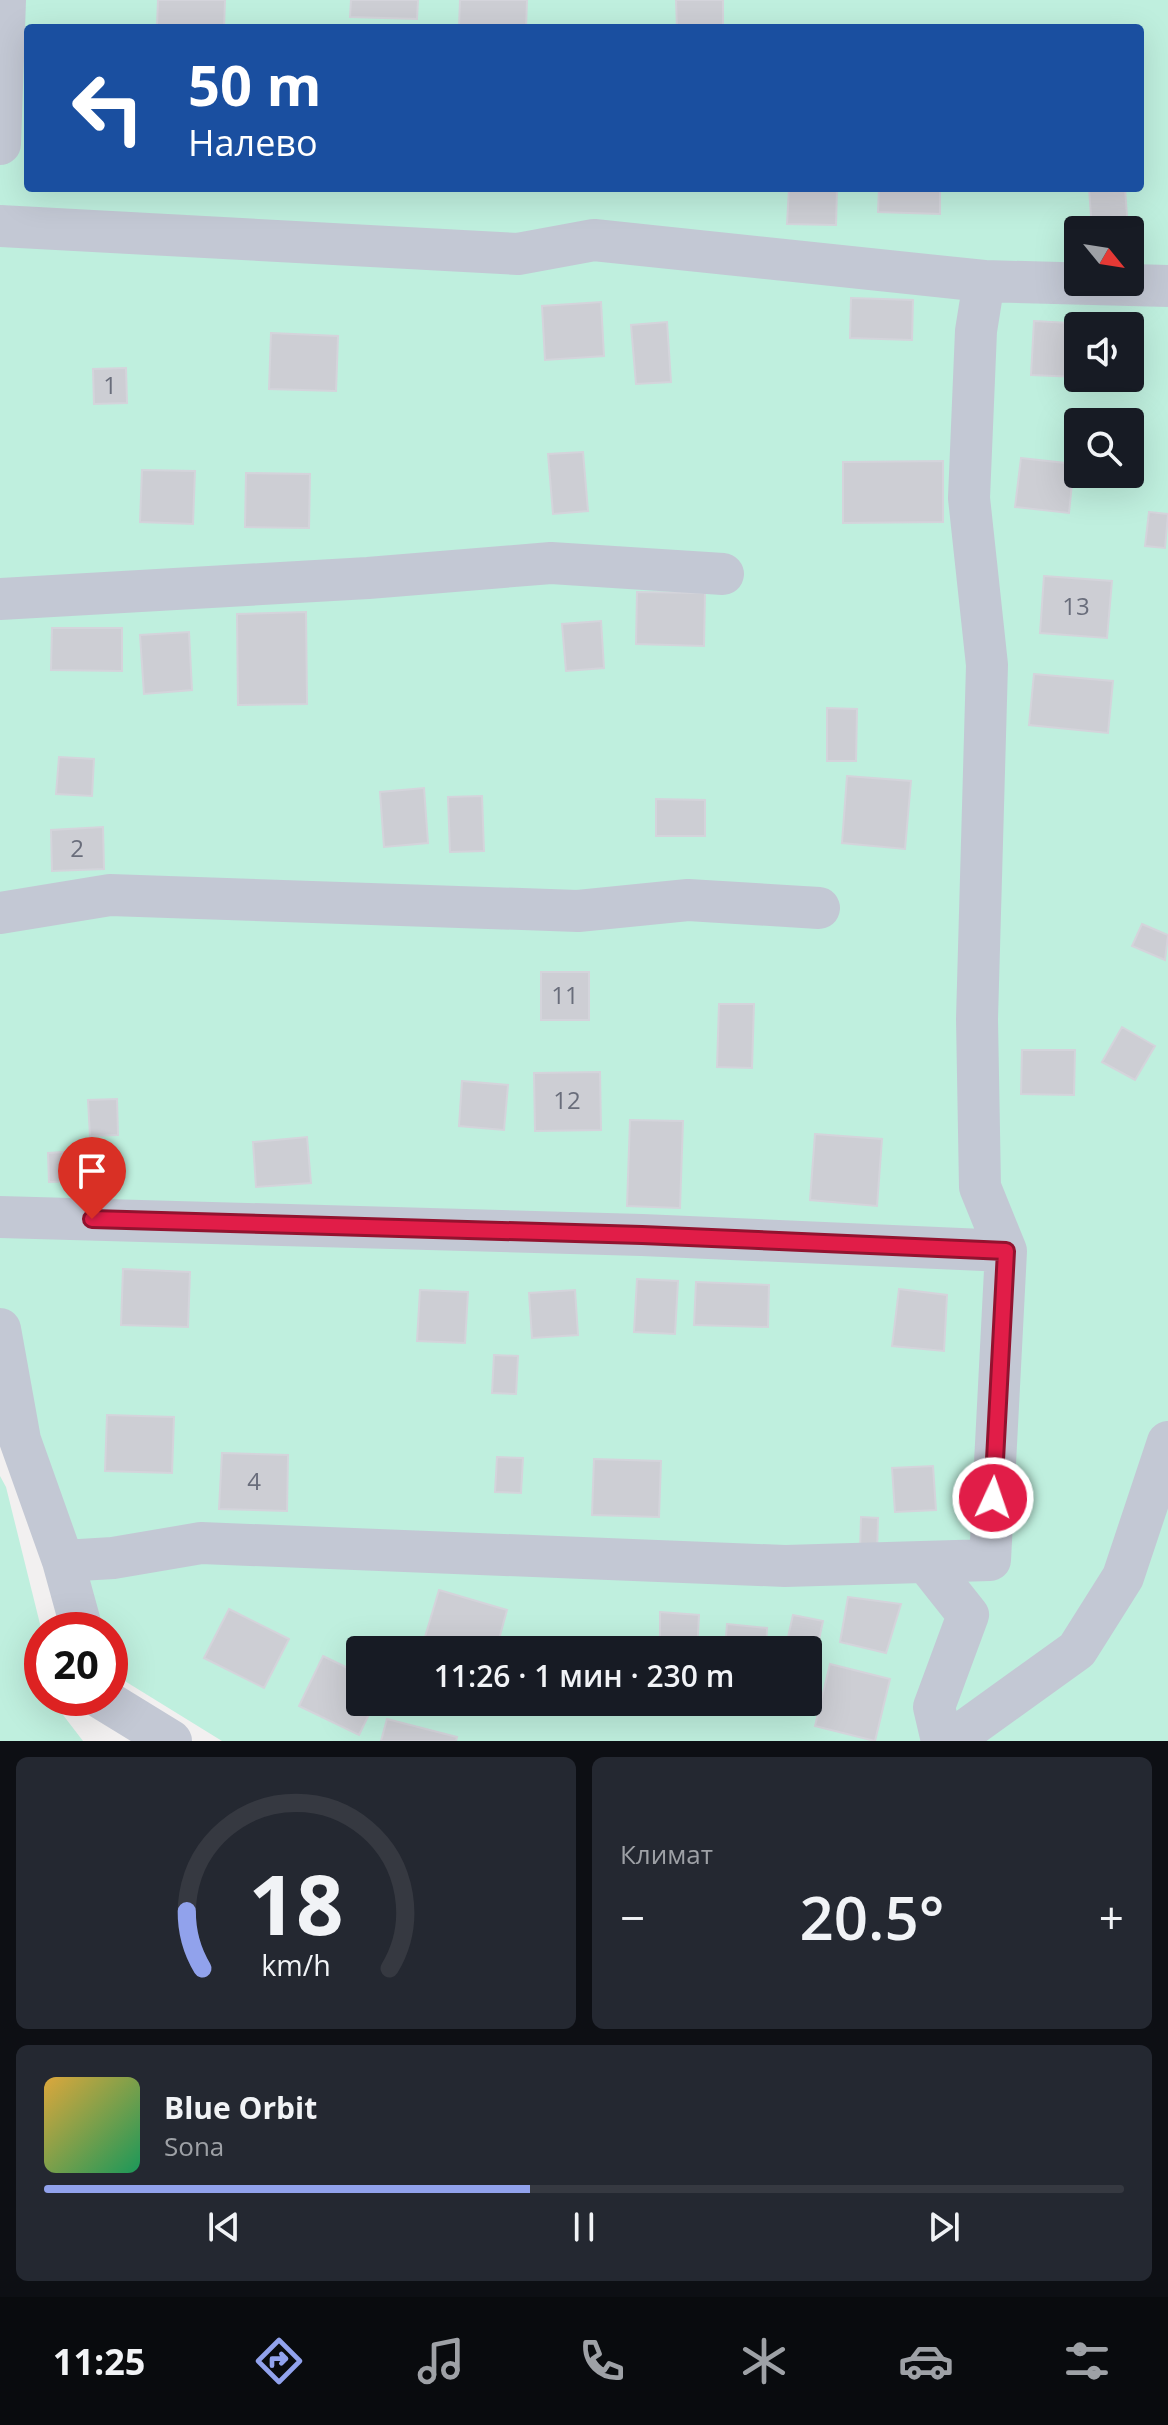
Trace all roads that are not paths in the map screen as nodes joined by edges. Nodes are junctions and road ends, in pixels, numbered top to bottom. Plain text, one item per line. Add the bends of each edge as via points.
1 (5, 0) edge
2 (0, 144) edge
3 (0, 226) edge
4 (984, 281) junction
5 (1168, 286) edge
6 (723, 574) dead end
7 (0, 599) edge
8 (819, 908) dead end
9 (0, 913) edge
10 (0, 1217) edge
11 (1006, 1251) junction
12 (0, 1329) edge
13 (1168, 1442) edge
14 (63, 1561) junction
15 (926, 1562) junction
16 (77, 1612) edge
17 (128, 1715) edge
18 (171, 1741) edge
19 (942, 1741) edge
20 (959, 1741) edge

1 - 2 street
3 - 4 street via 518,254 594,240
4 - 5 street
4 - 11 street via 976,331 969,498 987,665 977,1019 980,1187
6 - 7 street via 551,563
8 - 9 street via 688,900 578,911 110,895
10 - 11 street
11 - 15 street via 990,1560
12 - 14 street via 20,1440
13 - 20 street via 1123,1577 1077,1650 963,1732
14 - 15 street via 201,1543 785,1566
14 - 16 street
15 - 19 street via 968,1615 934,1707
17 - 18 street

